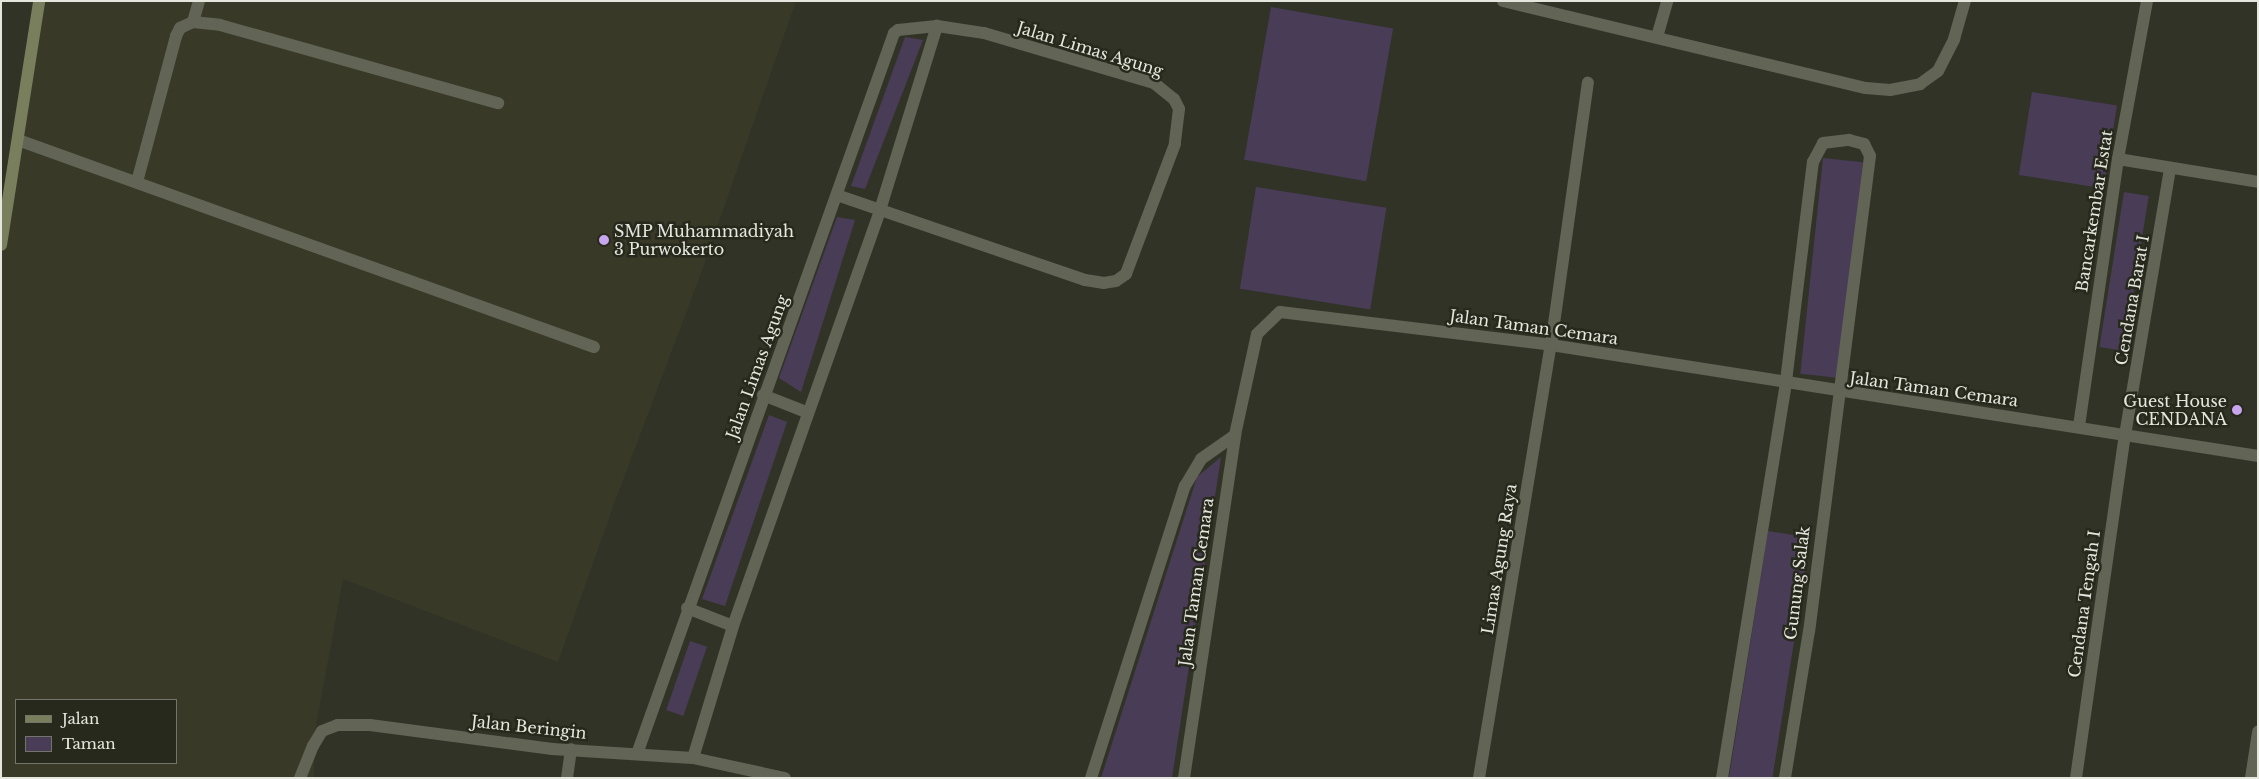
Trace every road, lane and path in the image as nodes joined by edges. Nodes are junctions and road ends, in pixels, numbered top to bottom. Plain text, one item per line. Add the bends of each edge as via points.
1 (40, 1) edge
2 (199, 1) edge
3 (1503, 1) edge
4 (1667, 1) edge
5 (1965, 1) edge
6 (2147, 1) edge
7 (193, 22) junction
8 (937, 26) junction
9 (1657, 37) junction
10 (1588, 83) dead end
11 (498, 103) dead end
12 (18, 140) junction
13 (2118, 159) junction
14 (2170, 170) junction
15 (137, 182) junction
16 (2258, 182) edge
17 (837, 195) junction
18 (880, 210) junction
19 (1, 245) edge
20 (1551, 345) junction
21 (594, 347) dead end
22 (1786, 381) junction
23 (1837, 392) junction
24 (763, 395) junction
25 (806, 412) junction
26 (2079, 426) junction
27 (1235, 435) junction
28 (2125, 435) junction
29 (2258, 456) edge
30 (687, 608) junction
31 (733, 626) junction
32 (2258, 732) edge
33 (570, 749) junction
34 (637, 754) junction
35 (693, 758) junction
36 (300, 778) edge
37 (567, 778) edge
38 (785, 778) edge
39 (1091, 778) edge
40 (1184, 778) edge
41 (1479, 778) edge
42 (1722, 778) edge
43 (1785, 778) edge
44 (2076, 778) edge
45 (2251, 778) edge

1 - 12 street
2 - 7 street
3 - 9 street
4 - 9 street
5 - 9 street via 1954,39 1938,71 1920,84 1890,90 1866,88
6 - 13 street, Bancarkembar Estat
7 - 11 street via 220,25
7 - 15 street via 180,28 176,36
8 - 17 street, Jalan Limas Agung via 898,30 891,37
8 - 18 street
8 - 18 street, Jalan Limas Agung via 984,33 1154,83 1170,94 1179,109 1175,144 1126,274 1116,281 1086,280
10 - 20 street, Limas Agung Raya
12 - 15 street
12 - 19 street
13 - 14 street
13 - 26 street, Bancarkembar Estat
14 - 16 street
14 - 28 street, Cendana Barat I
15 - 21 street
17 - 18 street, Jalan Limas Agung
17 - 24 street, Jalan Limas Agung
18 - 25 street
20 - 22 street, Jalan Taman Cemara
20 - 27 street, Jalan Taman Cemara via 1280,312 1257,334
20 - 41 street, Limas Agung Raya
22 - 23 street, Jalan Taman Cemara
22 - 23 street, Gunung Salak via 1813,162 1823,143 1849,140 1864,144 1870,156
22 - 42 street
23 - 26 street, Jalan Taman Cemara
23 - 43 street, Gunung Salak via 1808,631
24 - 25 street
24 - 30 street, Jalan Limas Agung
25 - 31 street
26 - 28 street, Jalan Taman Cemara
27 - 39 street via 1201,459 1185,486
27 - 40 street, Jalan Taman Cemara
28 - 29 street, Jalan Taman Cemara
28 - 44 street, Cendana Tengah I
30 - 31 street
30 - 34 street, Jalan Limas Agung
31 - 35 street
32 - 45 street
33 - 34 street, Jalan Beringin
33 - 36 street, Jalan Beringin via 370,725 338,725 322,731
33 - 37 street
34 - 35 street, Jalan Beringin
35 - 38 street, Jalan Beringin

